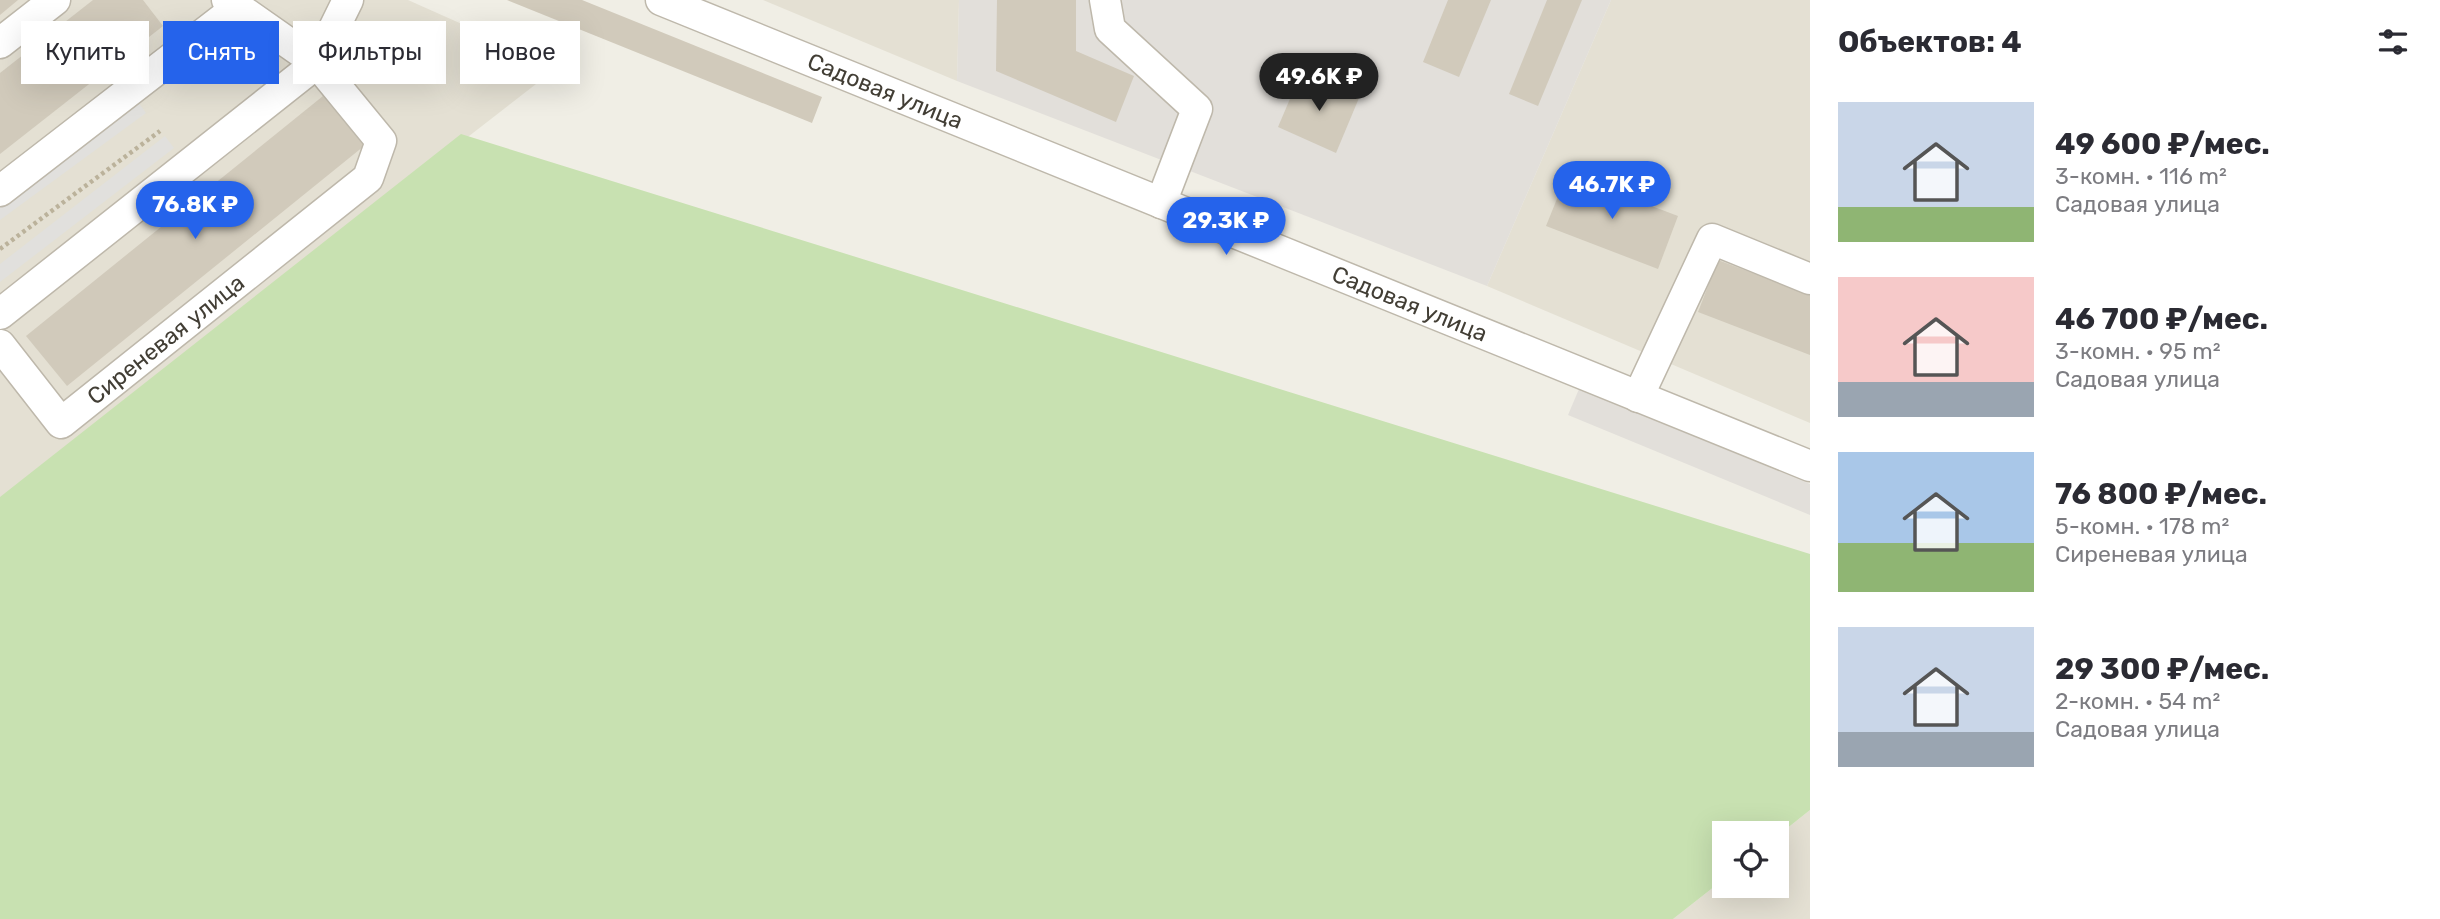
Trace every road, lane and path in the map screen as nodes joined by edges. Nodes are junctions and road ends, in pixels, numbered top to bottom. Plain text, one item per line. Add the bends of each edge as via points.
1 (55, 0) edge
2 (348, 0) edge
3 (661, 0) edge
4 (1105, 0) edge
5 (233, 3) edge
6 (338, 21) edge
7 (0, 43) edge
8 (293, 47) edge
9 (293, 83) edge
10 (334, 84) edge
11 (160, 131) dead end
12 (0, 191) edge
13 (1161, 203) junction
14 (0, 249) edge
15 (1810, 279) edge
16 (0, 314) edge
17 (0, 345) edge
18 (1638, 397) junction
19 (1810, 466) edge

1 - 7 street
2 - 6 street
3 - 13 street, Садовая улица
4 - 13 street via 1110,29 1197,109
5 - 8 street, Сиреневая улица
5 - 12 street, Сиреневая улица
9 - 16 street
10 - 17 street, Сиреневая улица via 381,141 368,178 61,422
11 - 14 path
13 - 18 street, Садовая улица
15 - 18 street via 1713,239
18 - 19 street, Садовая улица

